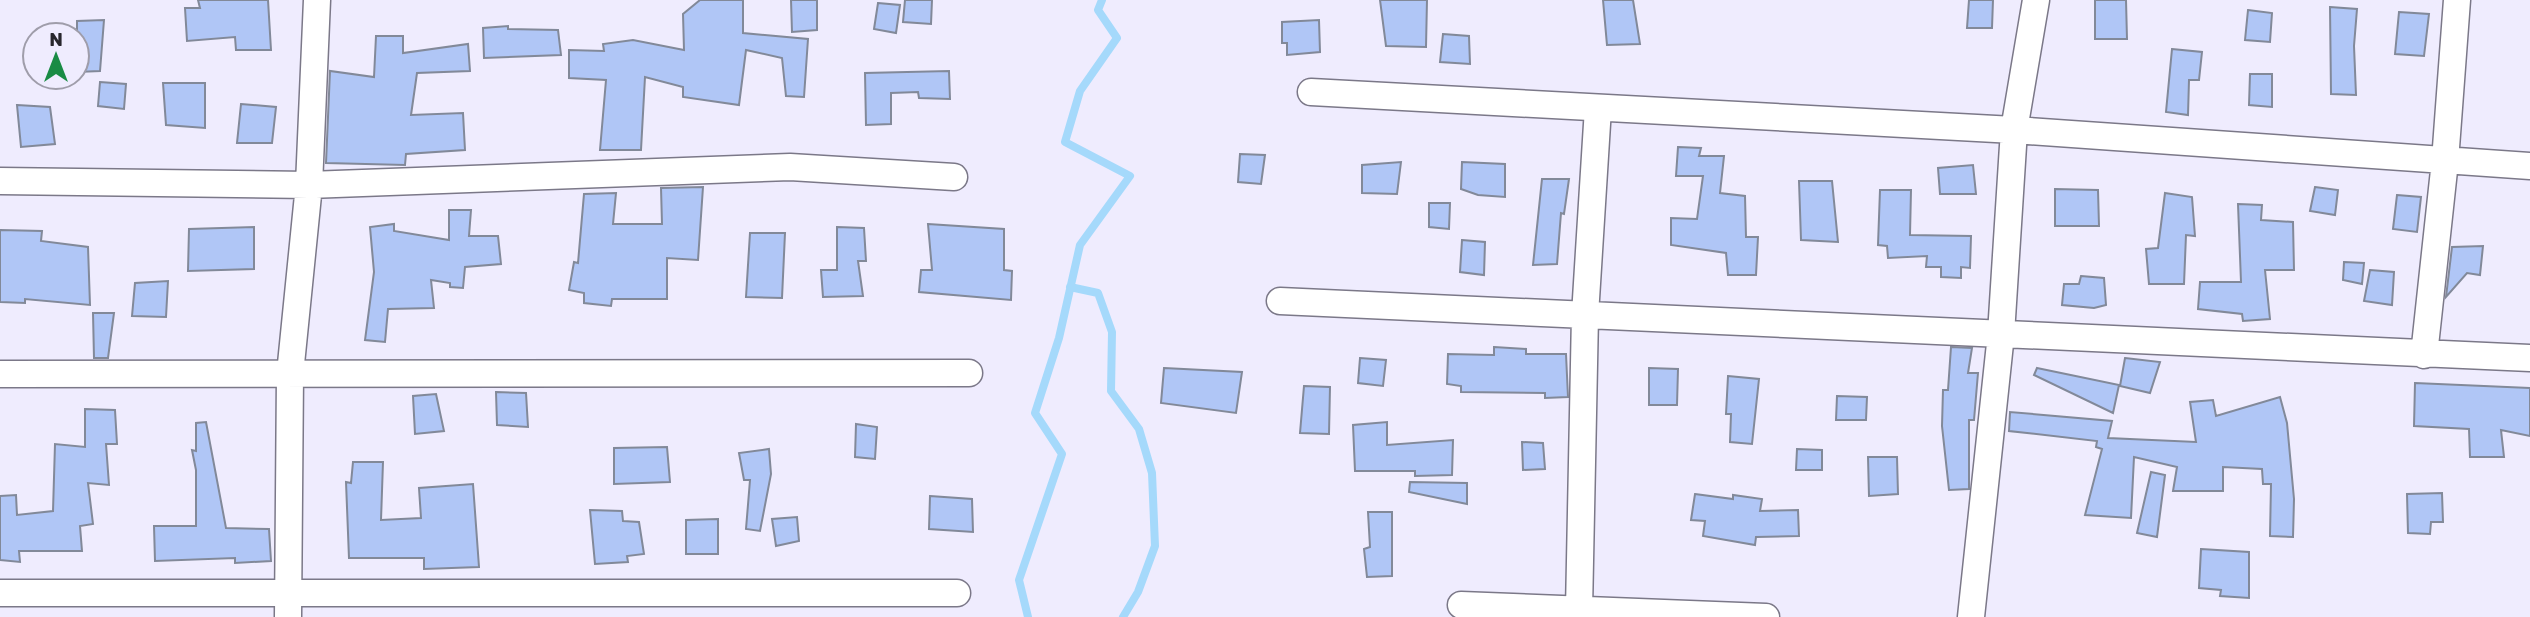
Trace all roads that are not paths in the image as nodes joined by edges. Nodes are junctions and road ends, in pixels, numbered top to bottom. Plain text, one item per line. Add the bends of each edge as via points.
1 (317, 0) edge
2 (2036, 0) edge
3 (2456, 0) edge
4 (1311, 92) dead end
5 (1598, 108) junction
6 (2014, 130) junction
7 (2445, 161) junction
8 (2530, 166) edge
9 (954, 177) dead end
10 (0, 181) edge
11 (309, 186) junction
12 (1280, 301) dead end
13 (1585, 315) junction
14 (2001, 334) junction
15 (2424, 355) junction
16 (2530, 358) edge
17 (969, 373) dead end
18 (0, 374) edge
19 (290, 374) junction
20 (0, 593) edge
21 (957, 593) dead end
22 (287, 605) edge
23 (1461, 605) dead end
24 (1579, 610) junction
25 (1766, 617) edge
26 (1971, 617) edge

1 - 11 street
2 - 6 street
3 - 7 street
4 - 5 street
5 - 6 street
5 - 13 street
6 - 7 street
6 - 14 street
7 - 8 street
7 - 15 street
9 - 11 street via 790,167
10 - 11 street
11 - 19 street
12 - 13 street
13 - 14 street
13 - 24 street
14 - 15 street
14 - 26 street
15 - 16 street
17 - 19 street
18 - 19 street
19 - 22 street
20 - 22 street
21 - 22 street
23 - 24 street
24 - 25 street

